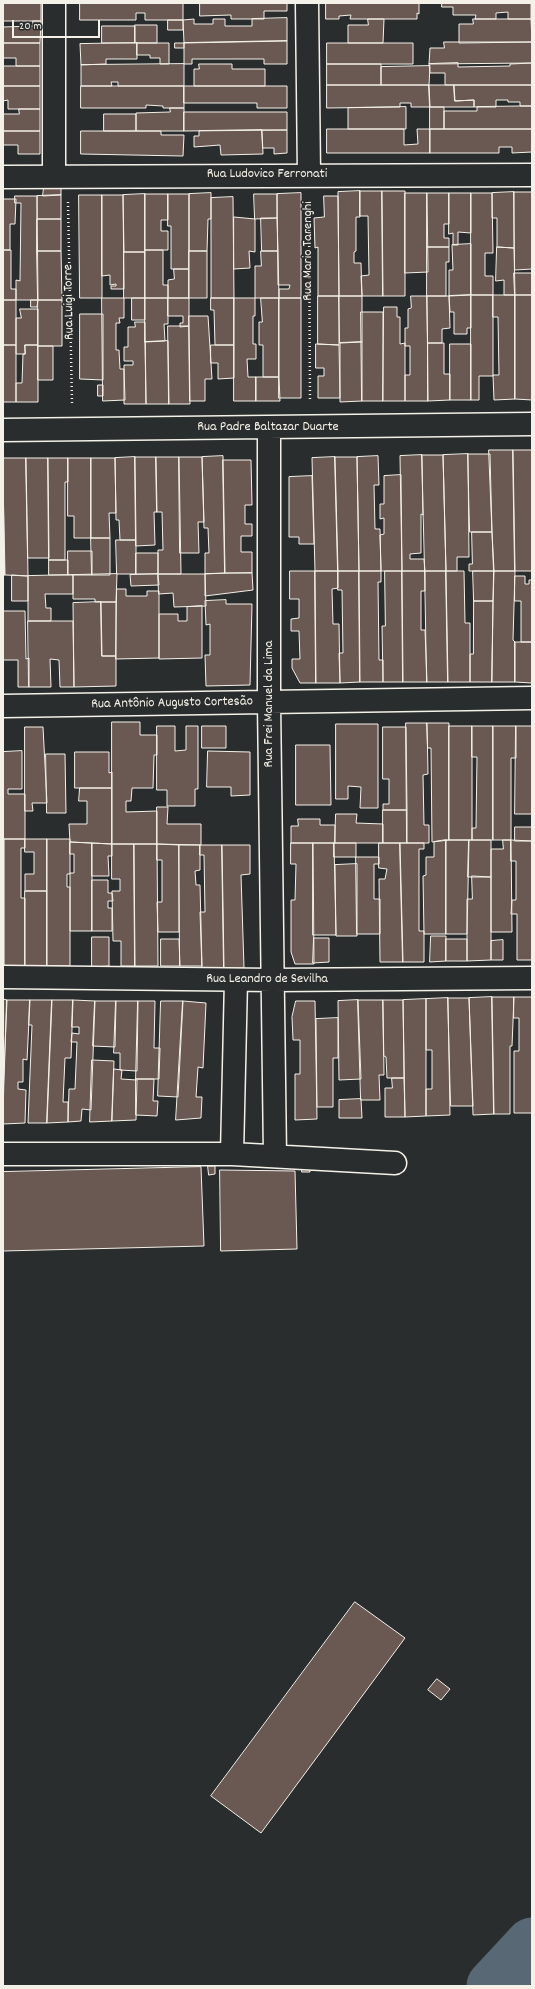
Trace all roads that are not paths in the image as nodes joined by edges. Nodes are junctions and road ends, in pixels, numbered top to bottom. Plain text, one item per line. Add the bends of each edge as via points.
1 (54, 3) edge
2 (307, 3) edge
3 (309, 175) junction
4 (532, 175) edge
5 (3, 176) edge
6 (61, 176) junction
7 (532, 424) edge
8 (269, 428) junction
9 (3, 430) edge
10 (532, 698) edge
11 (269, 703) junction
12 (3, 706) edge
13 (3, 977) edge
14 (532, 978) edge
15 (236, 980) junction
16 (273, 980) junction
17 (3, 1154) edge
18 (232, 1154) junction
19 (275, 1156) junction
20 (395, 1162) dead end

1 - 6 street
2 - 3 street
3 - 4 street, Rua Ludovico Ferronati
3 - 6 street, Rua Ludovico Ferronati
5 - 6 street, Rua Ludovico Ferronati
7 - 8 street, Rua Padre Baltazar Duarte
8 - 9 street, Rua Padre Baltazar Duarte
8 - 11 street, Rua Frei Manuel da Lima
10 - 11 street, Rua Antônio Augusto Cortesão
11 - 12 street, Rua Antônio Augusto Cortesão
11 - 16 street, Rua Frei Manuel da Lima
13 - 15 street, Rua Leandro de Sevilha
14 - 16 street, Rua Leandro de Sevilha
15 - 16 street, Rua Leandro de Sevilha
15 - 18 street
16 - 19 street, Rua Frei Manuel da Lima
17 - 18 street
18 - 19 street
19 - 20 street

